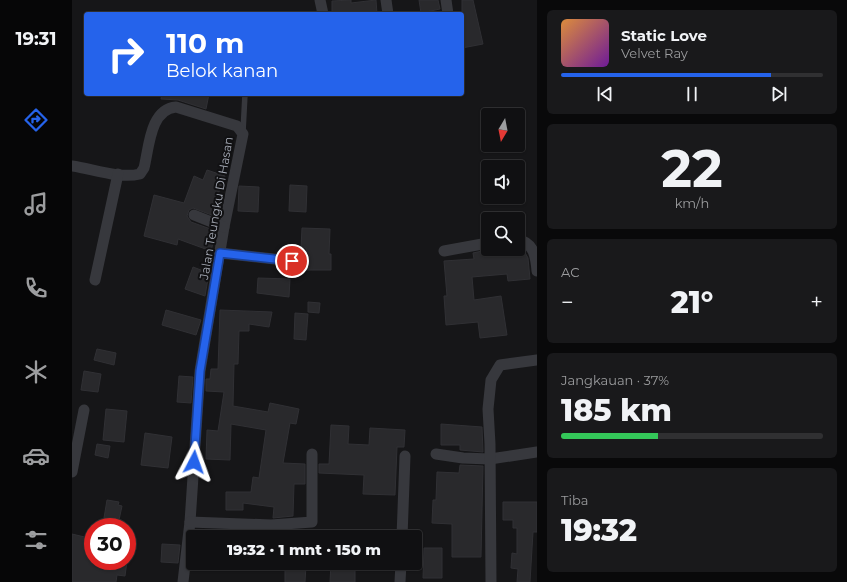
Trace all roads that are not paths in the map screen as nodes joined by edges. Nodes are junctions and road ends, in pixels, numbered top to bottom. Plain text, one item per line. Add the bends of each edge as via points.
1 (320, 0) edge
2 (386, 0) edge
3 (446, 0) edge
4 (323, 12) edge
5 (388, 12) edge
6 (448, 12) edge
7 (245, 96) edge
8 (243, 134) junction
9 (72, 167) edge
10 (118, 174) junction
11 (194, 215) dead end
12 (224, 227) junction
13 (481, 244) edge
14 (525, 244) edge
15 (444, 251) dead end
16 (535, 252) edge
17 (220, 253) junction
18 (292, 261) dead end
19 (537, 271) edge
20 (96, 280) dead end
21 (537, 360) edge
22 (84, 410) dead end
23 (537, 452) edge
24 (312, 454) dead end
25 (436, 454) dead end
26 (404, 456) dead end
27 (490, 459) junction
28 (72, 472) edge
29 (190, 522) junction
30 (402, 530) edge
31 (401, 570) edge
32 (183, 582) edge
33 (400, 582) edge
34 (491, 582) edge

1 - 4 street
2 - 5 street
3 - 6 street
7 - 8 lane
8 - 10 street, Jalan Teungku Di Hasan via 237,126 172,107 157,118 143,171 134,175
8 - 12 street, Jalan Teungku Di Hasan
9 - 10 street, Jalan Teungku Di Hasan
10 - 20 street
11 - 12 street
12 - 17 street, Jalan Teungku Di Hasan
13 - 15 street
14 - 16 street
16 - 19 street
17 - 18 street
17 - 29 street, Jalan Teungku Di Hasan via 200,371
21 - 27 street via 500,365 491,380 488,409
22 - 28 street
23 - 27 street
24 - 29 street via 312,522 271,525
25 - 27 street
26 - 30 street
27 - 34 street
29 - 32 street, Jalan Teungku Di Hasan
31 - 33 street

